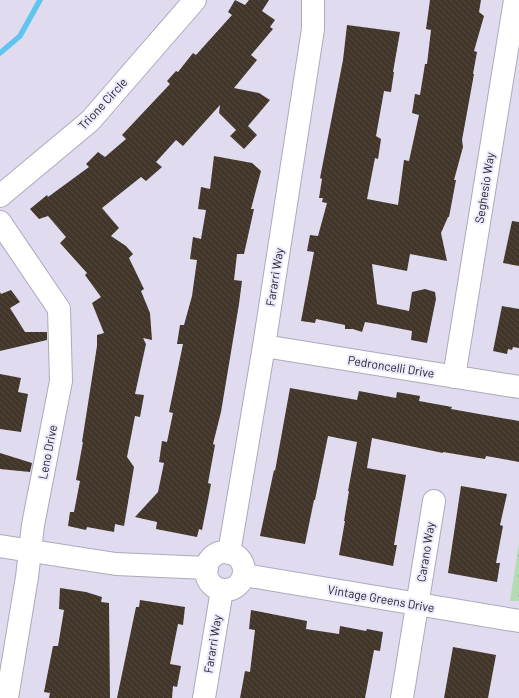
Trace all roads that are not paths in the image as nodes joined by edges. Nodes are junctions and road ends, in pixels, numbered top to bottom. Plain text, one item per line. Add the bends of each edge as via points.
1 (195, 0) edge
2 (313, 0) edge
3 (515, 0) edge
4 (0, 196) edge
5 (0, 222) edge
6 (264, 346) junction
7 (454, 377) junction
8 (519, 387) edge
9 (434, 501) dead end
10 (0, 546) edge
11 (30, 551) junction
12 (229, 553) junction
13 (207, 568) junction
14 (244, 575) junction
15 (222, 590) junction
16 (417, 605) junction
17 (519, 621) edge
18 (7, 698) edge
19 (204, 698) edge
20 (402, 698) edge

1 - 4 street, Trione Circle via 90,121
2 - 6 street, Fararri Way via 313,29
3 - 7 street, Seghesio Way
5 - 11 street, Leno Drive via 59,309 62,382
6 - 7 street, Pedroncelli Drive
6 - 12 street, Fararri Way
7 - 8 street, Pedroncelli Drive
9 - 16 street, Carano Way
10 - 11 street
11 - 13 street via 116,564
11 - 18 street, Leno Drive
12 - 13 street via 217,554
12 - 14 street via 239,558
13 - 15 street via 208,579 216,588
14 - 15 street via 238,585
14 - 16 street, Vintage Greens Drive
15 - 19 street, Fararri Way
16 - 17 street, Vintage Greens Drive
16 - 20 street, Carano Way

